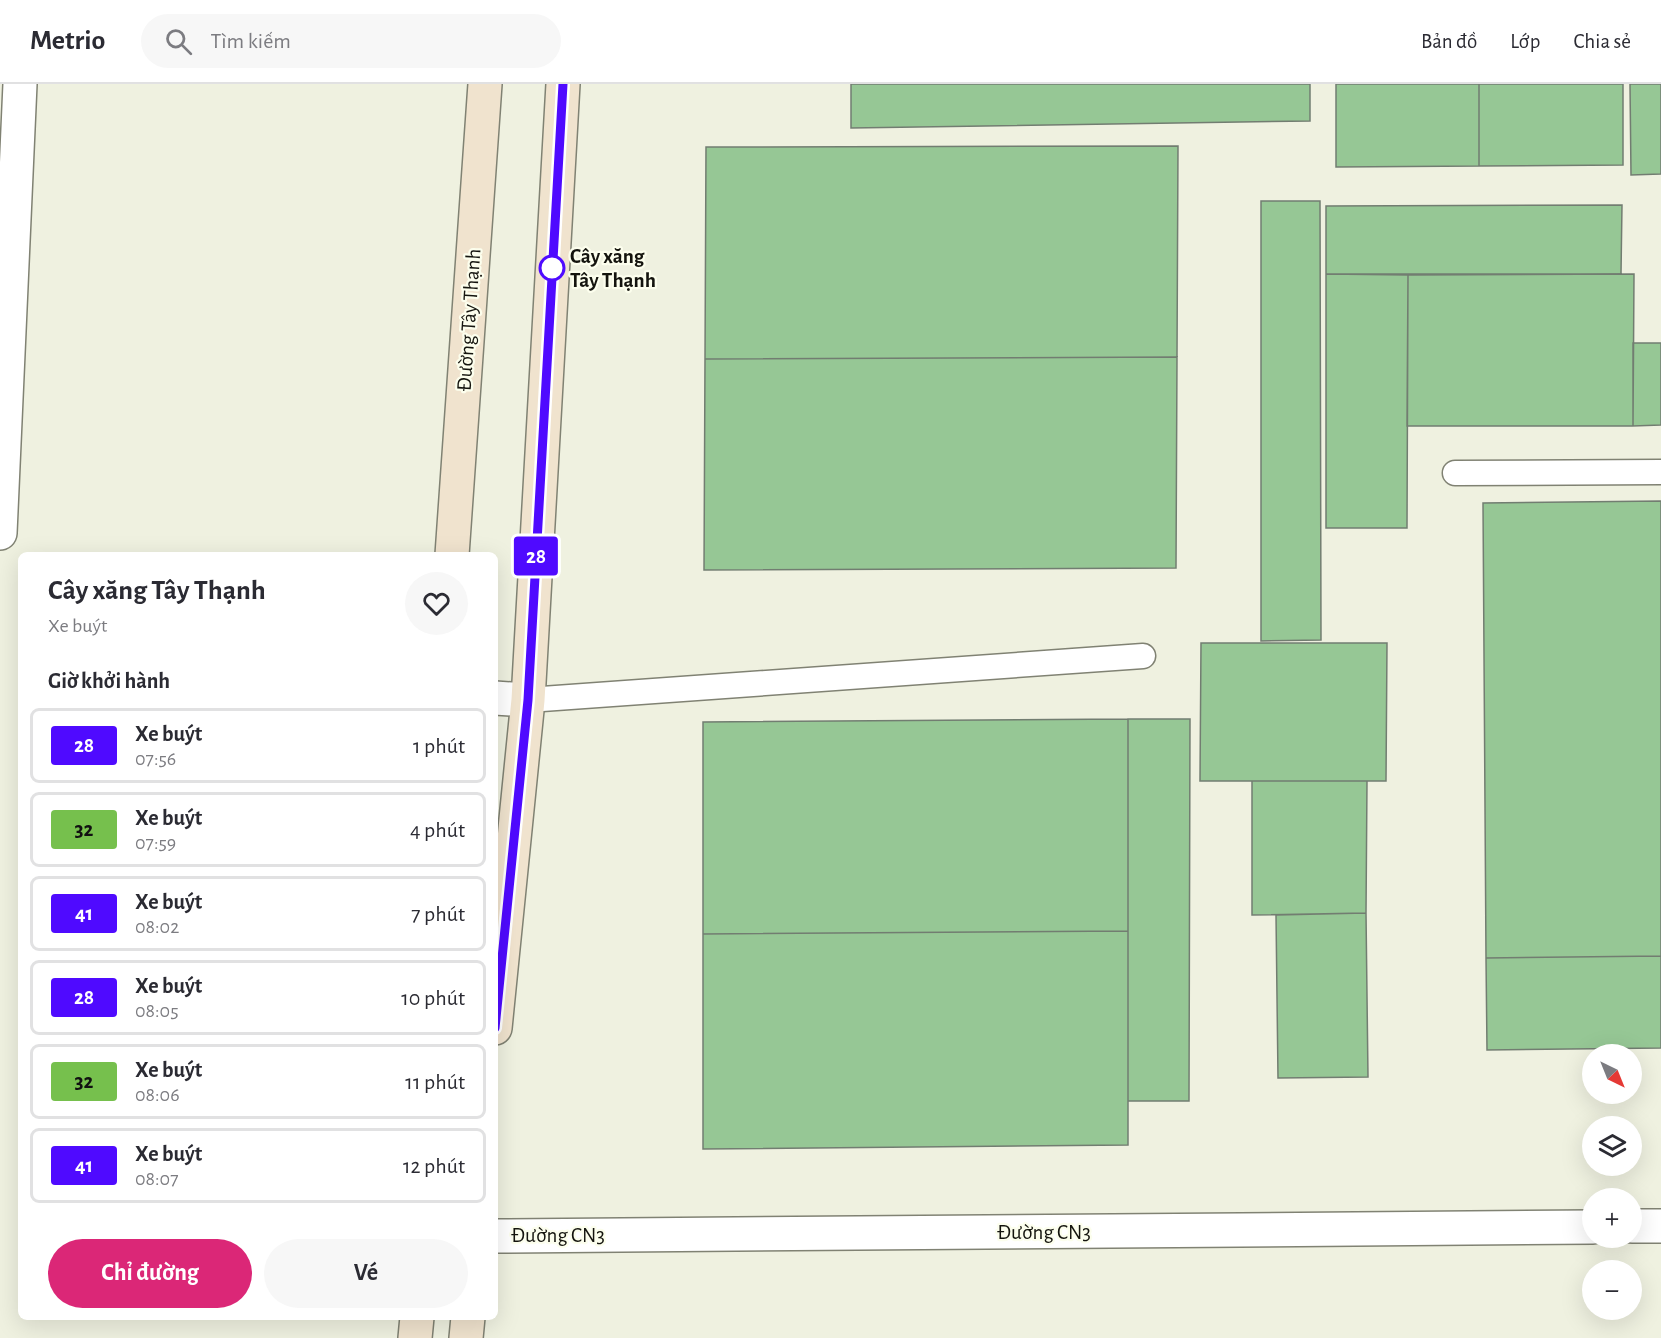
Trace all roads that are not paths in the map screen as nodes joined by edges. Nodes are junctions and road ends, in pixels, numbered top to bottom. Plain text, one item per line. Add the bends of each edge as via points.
1 (20, 84) edge
2 (485, 84) edge
3 (562, 84) edge
4 (1661, 472) edge
5 (1455, 473) dead end
6 (0, 533) edge
7 (453, 552) edge
8 (1143, 656) dead end
9 (498, 698) edge
10 (528, 700) junction
11 (498, 998) edge
12 (1642, 1226) edge
13 (1661, 1226) edge
14 (1582, 1227) edge
15 (498, 1236) edge
16 (417, 1320) edge
17 (468, 1320) edge
18 (415, 1338) edge
19 (466, 1338) edge

1 - 6 street
2 - 7 street, Đường Tây Thạnh
3 - 10 street
4 - 5 lane
8 - 10 lane
9 - 10 street
10 - 11 street
12 - 13 street
14 - 15 street, Đường CN3
16 - 18 street
17 - 19 street

